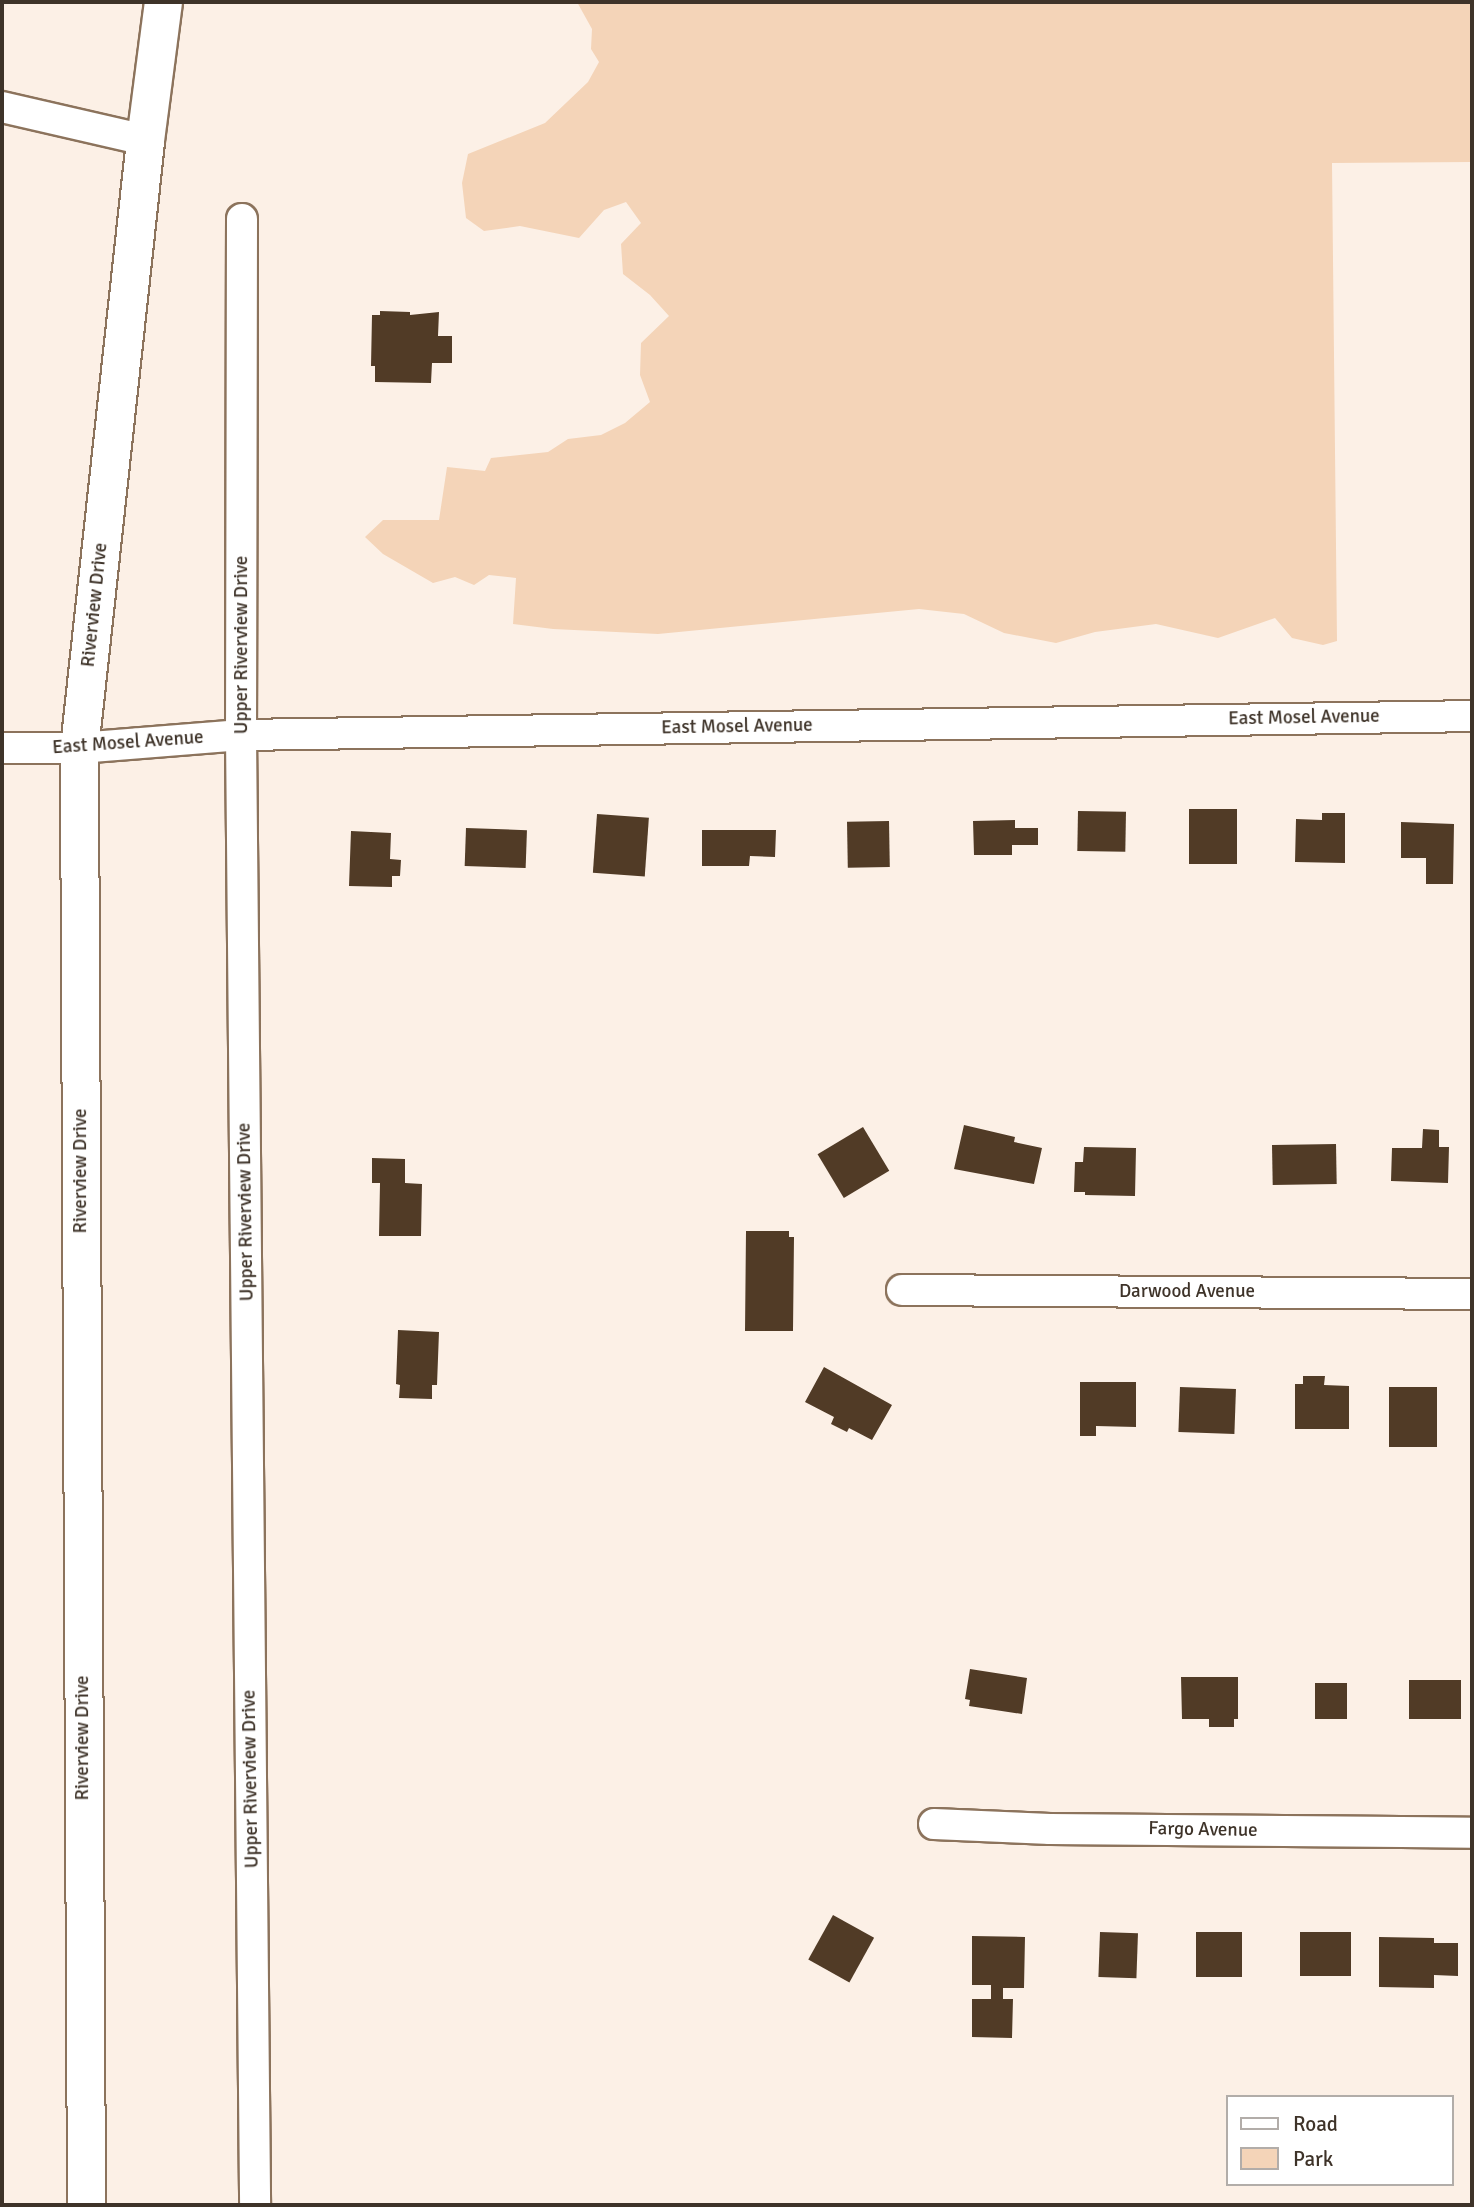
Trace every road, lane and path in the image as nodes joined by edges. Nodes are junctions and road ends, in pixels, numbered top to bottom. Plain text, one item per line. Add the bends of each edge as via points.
1 (163, 2) edge
2 (2, 107) edge
3 (145, 140) junction
4 (242, 219) dead end
5 (1472, 716) edge
6 (242, 735) junction
7 (2, 748) edge
8 (79, 748) junction
9 (902, 1290) dead end
10 (1472, 1293) edge
11 (934, 1824) dead end
12 (1472, 1833) edge
13 (86, 2205) edge
14 (255, 2205) edge

1 - 3 street, Riverview Drive
2 - 3 street
3 - 8 street, Riverview Drive
4 - 6 street, Upper Riverview Drive
5 - 6 street, East Mosel Avenue
6 - 8 street, East Mosel Avenue
6 - 14 street, Upper Riverview Drive
7 - 8 street, East Mosel Avenue
8 - 13 street, Riverview Drive
9 - 10 street, Darwood Avenue
11 - 12 street, Fargo Avenue

